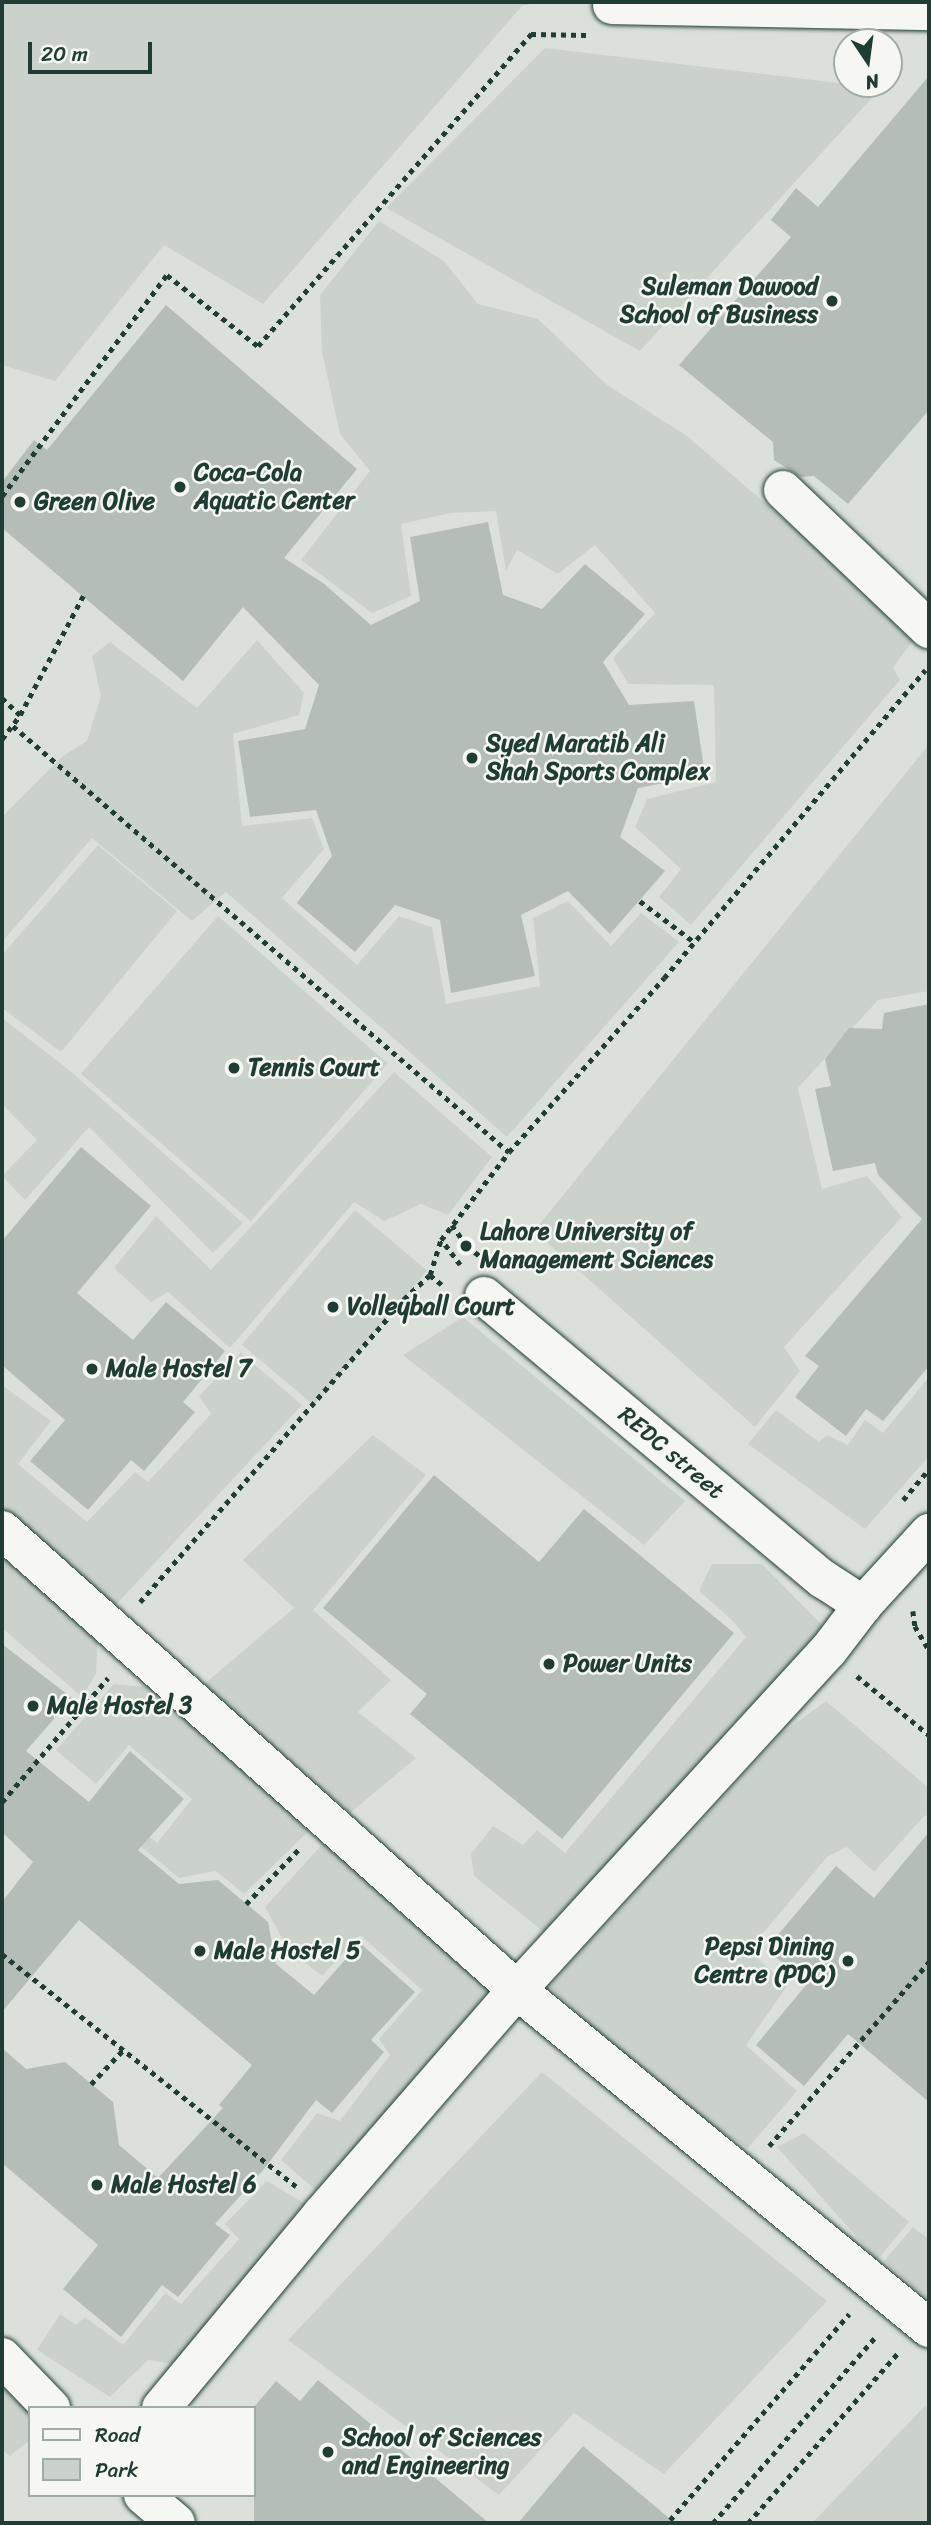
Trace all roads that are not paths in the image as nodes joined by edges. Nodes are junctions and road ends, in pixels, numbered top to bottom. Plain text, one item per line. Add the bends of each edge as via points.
1 (612, 5) road end
2 (929, 11) edge
3 (783, 490) dead end
4 (929, 629) edge
5 (484, 1296) road end
6 (2, 1530) edge
7 (929, 1533) edge
8 (863, 1605) junction
9 (517, 1990) junction
10 (908, 2310) edge
11 (2, 2357) edge
12 (49, 2406) edge
13 (163, 2406) edge
14 (145, 2497) edge
15 (176, 2523) edge

1 - 2 street
3 - 4 street
5 - 8 street, REDC street via 823,1579
6 - 9 street
7 - 8 street
8 - 9 street via 828,1651
9 - 10 street
9 - 13 street
11 - 12 street
14 - 15 street

